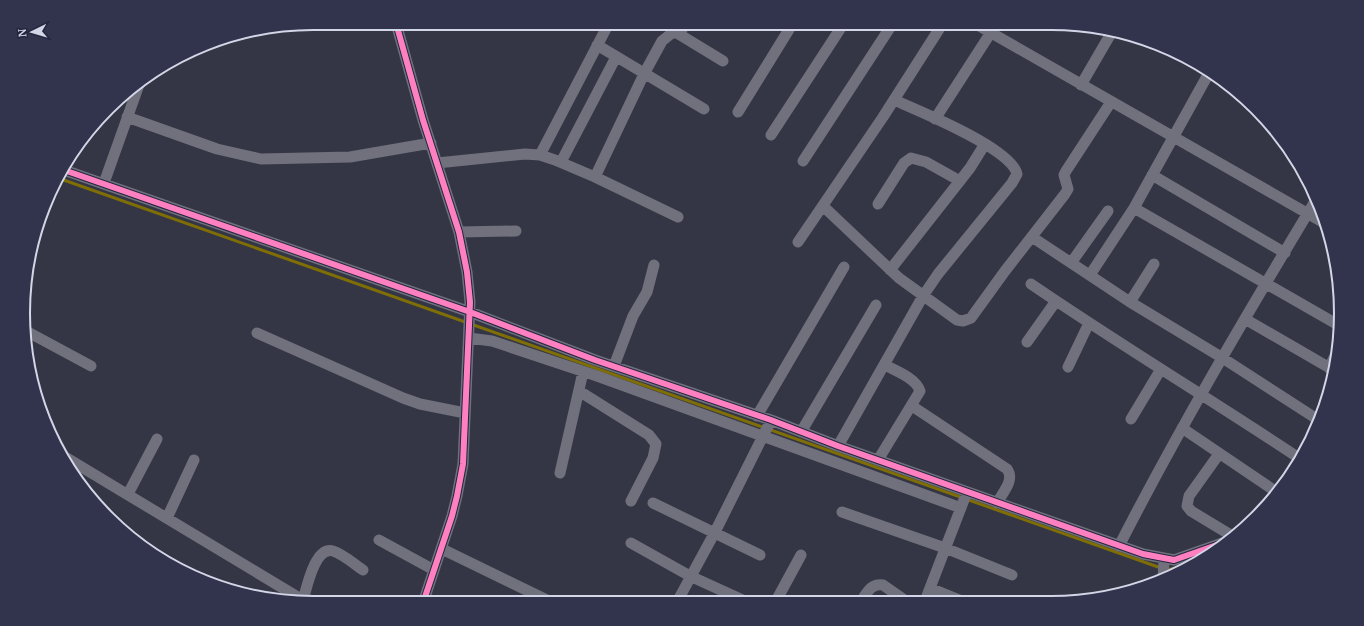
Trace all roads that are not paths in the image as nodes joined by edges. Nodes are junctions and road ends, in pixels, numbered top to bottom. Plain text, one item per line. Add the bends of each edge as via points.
1 (398, 30) edge
2 (605, 30) edge
3 (682, 30) edge
4 (789, 30) edge
5 (839, 30) edge
6 (888, 30) edge
7 (939, 30) edge
8 (986, 30) edge
9 (993, 30) edge
10 (991, 33) junction
11 (679, 34) junction
12 (1110, 36) edge
13 (597, 45) junction
14 (616, 57) junction
15 (723, 61) dead end
16 (644, 74) junction
17 (1207, 77) edge
18 (1081, 85) junction
19 (136, 92) edge
20 (894, 100) junction
21 (1111, 102) junction
22 (704, 109) dead end
23 (738, 112) dead end
24 (127, 117) junction
25 (935, 119) junction
26 (771, 135) dead end
27 (1172, 137) junction
28 (432, 143) junction
29 (985, 144) junction
30 (540, 155) junction
31 (803, 161) dead end
32 (561, 162) junction
33 (437, 163) junction
34 (68, 171) edge
35 (1152, 175) junction
36 (596, 177) junction
37 (960, 181) junction
38 (104, 183) junction
39 (878, 204) dead end
40 (1312, 205) edge
41 (823, 206) junction
42 (1134, 208) junction
43 (1108, 211) dead end
44 (1306, 214) junction
45 (678, 216) dead end
46 (1318, 220) edge
47 (516, 231) dead end
48 (459, 232) junction
49 (1032, 237) junction
50 (798, 242) dead end
51 (1285, 252) junction
52 (1071, 263) junction
53 (1154, 264) dead end
54 (654, 265) dead end
55 (844, 267) dead end
56 (890, 270) junction
57 (1090, 275) junction
58 (1031, 284) dead end
59 (1266, 284) junction
60 (923, 296) junction
61 (1056, 301) junction
62 (1130, 302) junction
63 (876, 305) dead end
64 (470, 316) junction
65 (1245, 319) junction
66 (1334, 322) edge
67 (1089, 324) junction
68 (257, 333) dead end
69 (31, 334) edge
70 (469, 335) junction
71 (1027, 342) dead end
72 (1221, 357) junction
73 (885, 364) junction
74 (91, 366) dead end
75 (614, 366) junction
76 (1068, 367) dead end
77 (1329, 367) edge
78 (1161, 369) junction
79 (584, 372) junction
80 (579, 391) junction
81 (1202, 393) junction
82 (912, 406) junction
83 (465, 413) junction
84 (757, 416) junction
85 (1314, 417) edge
86 (1131, 420) dead end
87 (1182, 428) junction
88 (767, 429) junction
89 (801, 432) junction
90 (157, 439) dead end
91 (838, 446) junction
92 (1218, 454) junction
93 (1295, 455) edge
94 (194, 460) dead end
95 (878, 460) junction
96 (73, 461) edge
97 (560, 473) dead end
98 (1272, 489) edge
99 (128, 494) junction
100 (964, 500) junction
101 (631, 501) dead end
102 (653, 503) dead end
103 (997, 503) junction
104 (842, 512) dead end
105 (167, 518) junction
106 (715, 532) junction
107 (1228, 534) edge
108 (379, 540) dead end
109 (631, 543) dead end
110 (1119, 546) junction
111 (945, 548) junction
112 (1208, 548) edge
113 (442, 549) junction
114 (760, 555) dead end
115 (801, 555) dead end
116 (1164, 561) junction
117 (363, 570) dead end
118 (434, 570) junction
119 (1164, 572) edge
120 (1012, 575) dead end
121 (690, 576) junction
122 (930, 588) junction
123 (294, 595) edge
124 (306, 596) edge
125 (425, 596) edge
126 (538, 596) edge
127 (680, 596) edge
128 (734, 596) edge
129 (779, 596) edge
130 (864, 596) edge
131 (899, 596) edge
132 (927, 596) edge
133 (950, 596) edge

1 - 28 street
2 - 13 street
3 - 11 street
4 - 23 street
5 - 26 street
6 - 31 street
7 - 20 street
8 - 10 street
9 - 10 street
10 - 18 street
10 - 25 street
11 - 15 street
11 - 16 street via 672,33 662,41
12 - 18 street
13 - 14 street
13 - 30 street
14 - 16 street
14 - 32 street
16 - 22 street
16 - 36 street
17 - 27 street
18 - 21 street
19 - 24 street
20 - 25 street
20 - 41 street
21 - 27 street
21 - 49 street via 1064,175 1068,189
24 - 28 street via 210,146 261,159 350,157
24 - 38 street
25 - 29 street
27 - 35 street
27 - 44 street
28 - 33 street
29 - 37 street
29 - 60 street via 1012,164 1016,169 1016,178
30 - 32 street
30 - 33 street via 525,154
32 - 36 street
33 - 48 street
34 - 38 street
35 - 42 street
35 - 51 street
36 - 45 street
37 - 39 street via 926,162 911,158 904,163
37 - 56 street
38 - 64 street
40 - 44 street
41 - 50 street
41 - 56 street
42 - 57 street
42 - 59 street
43 - 52 street
44 - 46 street
44 - 51 street
47 - 48 street
48 - 64 street via 467,272
49 - 52 street
49 - 60 street via 971,318 957,320
51 - 59 street
52 - 57 street
53 - 62 street
54 - 75 street via 647,292 633,316
55 - 84 street
56 - 60 street
57 - 62 street
58 - 61 street
59 - 65 street
59 - 66 street
60 - 73 street
61 - 67 street
61 - 71 street
62 - 72 street
63 - 89 street
64 - 70 street
64 - 75 street
65 - 72 street
65 - 77 street
67 - 76 street
67 - 78 street
68 - 83 street via 403,398
69 - 74 street
70 - 79 street
70 - 83 street
72 - 81 street
72 - 85 street
73 - 82 street via 918,386 920,391
73 - 91 street
75 - 84 street
78 - 81 street
78 - 86 street
79 - 80 street
79 - 88 street
80 - 97 street
80 - 101 street via 648,435 656,444 653,458
81 - 87 street
81 - 93 street
82 - 95 street
82 - 103 street via 1007,469 1010,473 1009,482
83 - 113 street via 458,496
84 - 88 street
87 - 92 street
87 - 110 street
88 - 89 street
88 - 100 street
88 - 106 street
89 - 91 street
90 - 99 street
91 - 95 street
92 - 98 street
92 - 107 street via 1189,496 1187,506 1191,512
94 - 105 street
95 - 100 street
96 - 99 street
99 - 105 street
100 - 103 street
100 - 111 street
102 - 106 street
103 - 110 street
104 - 111 street
105 - 123 street
106 - 114 street
106 - 121 street
108 - 118 street
109 - 121 street
110 - 116 street
111 - 120 street
111 - 122 street
112 - 116 street
113 - 118 street
113 - 126 street
115 - 129 street
116 - 119 street
117 - 124 street via 334,551 322,552 315,564
118 - 125 street
121 - 127 street
121 - 128 street
122 - 132 street
122 - 133 street
130 - 131 street via 869,589 878,584

